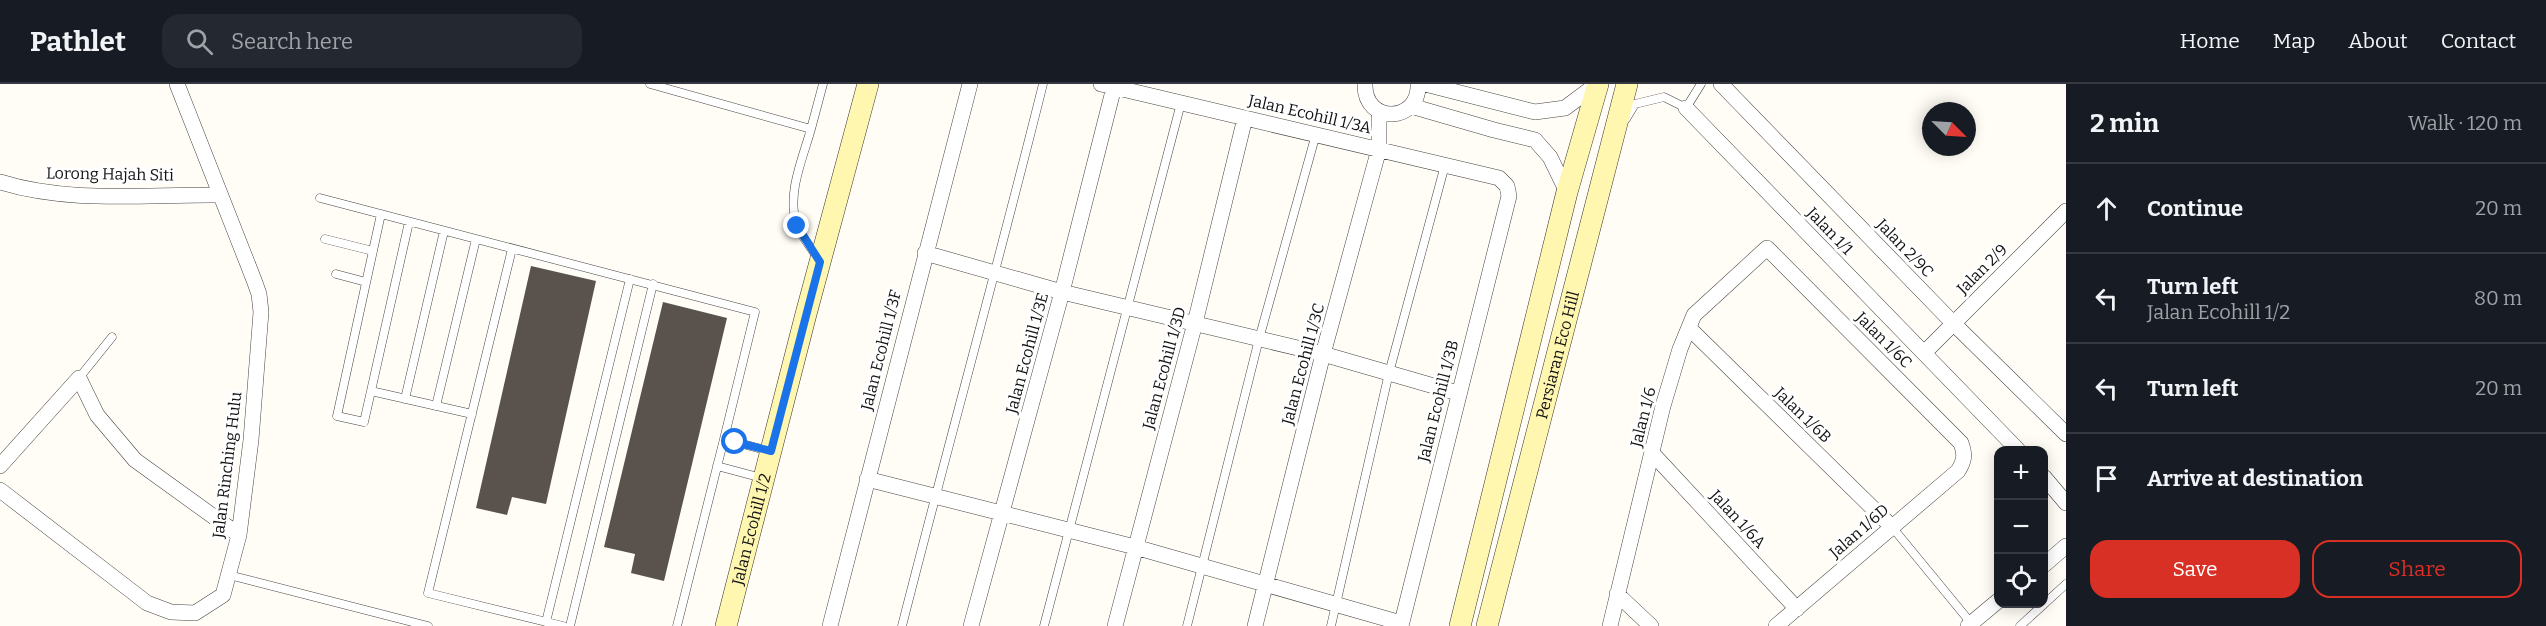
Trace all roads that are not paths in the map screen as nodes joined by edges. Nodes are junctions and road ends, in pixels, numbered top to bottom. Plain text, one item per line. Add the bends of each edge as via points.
1 (177, 84) edge
2 (650, 84) edge
3 (823, 84) edge
4 (868, 84) edge
5 (970, 84) edge
6 (1043, 84) edge
7 (1365, 84) edge
8 (1418, 84) edge
9 (1425, 84) edge
10 (1598, 84) edge
11 (1627, 84) edge
12 (1701, 84) edge
13 (1721, 84) edge
14 (1107, 86) edge
15 (1181, 103) junction
16 (1412, 106) junction
17 (1686, 108) junction
18 (1379, 112) junction
19 (1245, 118) junction
20 (811, 129) junction
21 (1316, 134) junction
22 (1612, 144) junction
23 (1379, 149) junction
24 (1445, 165) junction
25 (0, 182) edge
26 (1508, 186) joint
27 (1567, 192) junction
28 (219, 195) junction
29 (320, 198) dead end
30 (381, 214) junction
31 (2065, 214) edge
32 (410, 222) junction
33 (444, 231) junction
34 (325, 239) dead end
35 (476, 239) junction
36 (1767, 248) joint
37 (512, 249) junction
38 (373, 251) junction
39 (924, 253) junction
40 (820, 262) junction
41 (336, 274) dead end
42 (996, 274) junction
43 (630, 279) junction
44 (366, 282) junction
45 (653, 284) junction
46 (1062, 292) junction
47 (1128, 307) junction
48 (1195, 323) junction
49 (1953, 323) junction
50 (1689, 328) junction
51 (112, 336) dead end
52 (1259, 339) junction
53 (1924, 353) junction
54 (1323, 354) junction
55 (1389, 373) junction
56 (73, 383) junction
57 (371, 390) junction
58 (1458, 393) junction
59 (405, 399) junction
60 (436, 406) junction
61 (472, 414) junction
62 (2066, 434) edge
63 (724, 439) junction
64 (2014, 446) edge
65 (771, 451) junction
66 (1652, 453) junction
67 (1964, 462) joint
68 (0, 466) edge
69 (717, 466) junction
70 (764, 478) junction
71 (867, 479) junction
72 (2048, 483) edge
73 (0, 490) edge
74 (935, 496) junction
75 (2066, 503) edge
76 (1003, 513) junction
77 (1892, 527) junction
78 (1068, 530) junction
79 (239, 535) junction
80 (2066, 546) edge
81 (1135, 548) junction
82 (2048, 561) edge
83 (1202, 567) junction
84 (229, 575) junction
85 (1265, 584) junction
86 (2066, 584) edge
87 (1617, 594) junction
88 (1336, 604) junction
89 (1994, 604) edge
90 (1797, 609) junction
91 (546, 622) junction
92 (1401, 625) edge
93 (1970, 625) edge
94 (428, 626) edge
95 (563, 626) edge
96 (570, 626) edge
97 (677, 626) edge
98 (726, 626) edge
99 (830, 626) edge
100 (902, 626) edge
101 (971, 626) edge
102 (1044, 626) edge
103 (1115, 626) edge
104 (1187, 626) edge
105 (1255, 626) edge
106 (1331, 626) edge
107 (1460, 626) edge
108 (1487, 626) edge
109 (1610, 626) edge
110 (1651, 626) edge
111 (1776, 626) edge
112 (2020, 626) edge

1 - 28 street, Jalan Rinching Hulu
2 - 20 lane
3 - 20 lane
4 - 40 street, Jalan Ecohill 1/2
5 - 39 street, Jalan Ecohill 1/3F
6 - 42 lane
7 - 18 street via 1368,100
8 - 16 street
9 - 10 street via 1535,112 1565,108
10 - 27 street
11 - 22 street, Persiaran Eco Hill
12 - 17 lane
13 - 49 street, Jalan 2/9C
14 - 15 street, Jalan Ecohill 1/3A
14 - 46 street, Jalan Ecohill 1/3E
15 - 19 street, Jalan Ecohill 1/3A
15 - 47 lane
16 - 18 street via 1396,114
16 - 27 street via 1535,140 1550,157
17 - 22 lane, Jalan 1/1 via 1664,97 1635,104
17 - 53 street, Jalan 1/1
18 - 23 street, Jalan Ecohill 1/3C
19 - 21 street, Jalan Ecohill 1/3A
19 - 48 street, Jalan Ecohill 1/3D
20 - 40 lane via 794,207 797,226
21 - 23 street, Jalan Ecohill 1/3A
21 - 52 lane
22 - 108 street, Persiaran Eco Hill
23 - 24 street, Jalan Ecohill 1/3A
23 - 54 street, Jalan Ecohill 1/3C
24 - 26 street, Jalan Ecohill 1/3A via 1499,178
24 - 55 lane
25 - 28 street, Lorong Hajah Siti via 40,191 88,195
26 - 58 street, Jalan Ecohill 1/3B via 1509,196
27 - 107 street
28 - 79 street, Jalan Rinching Hulu via 254,280 261,312
29 - 30 lane
30 - 32 lane
30 - 38 lane
31 - 49 street, Jalan 2/9
32 - 33 lane
32 - 57 lane
33 - 35 lane
33 - 59 lane
34 - 38 lane
35 - 37 lane
35 - 60 lane
36 - 50 street, Jalan 1/6 via 1694,315
36 - 67 street, Jalan 1/6C via 1961,443
37 - 43 lane
37 - 61 lane
38 - 44 lane
39 - 42 street
39 - 71 street, Jalan Ecohill 1/3F
40 - 65 street, Jalan Ecohill 1/2
41 - 44 lane
42 - 46 street
42 - 74 lane
43 - 45 lane
43 - 91 lane
44 - 57 lane via 337,416 364,422
45 - 63 lane via 755,312
45 - 96 lane
46 - 47 street
46 - 76 street, Jalan Ecohill 1/3E
47 - 48 street
47 - 78 lane
48 - 52 street
48 - 81 street, Jalan Ecohill 1/3D
49 - 53 street, Jalan 2/9
49 - 62 street, Jalan 2/9C
50 - 66 street, Jalan 1/6
50 - 77 street, Jalan 1/6B
51 - 56 lane
52 - 54 street
52 - 83 lane
53 - 64 street, Jalan 1/1
54 - 55 street
54 - 85 street, Jalan Ecohill 1/3C
55 - 58 street
55 - 88 lane
56 - 68 street
56 - 79 street via 135,460
57 - 59 lane
58 - 92 street, Jalan Ecohill 1/3B
59 - 60 lane
60 - 61 lane
61 - 91 lane via 428,593
63 - 65 lane
63 - 69 lane
65 - 70 street, Jalan Ecohill 1/2
66 - 87 street, Jalan 1/6
66 - 90 street, Jalan 1/6A
67 - 77 street, Jalan 1/6D
69 - 70 lane
69 - 97 lane
70 - 98 street, Jalan Ecohill 1/2
71 - 74 street
71 - 99 street, Jalan Ecohill 1/3F
72 - 75 street
73 - 84 street, Jalan Rinching Hulu via 147,603 171,612 195,613 223,595
74 - 76 street
74 - 100 lane
76 - 78 street
76 - 101 street, Jalan Ecohill 1/3E
77 - 90 street, Jalan 1/6D
77 - 93 lane
78 - 81 street
78 - 102 lane
79 - 84 street, Jalan Rinching Hulu
80 - 82 street
81 - 83 street
81 - 103 street, Jalan Ecohill 1/3D
83 - 85 street
83 - 104 lane
84 - 94 lane
85 - 88 street
85 - 105 street, Jalan Ecohill 1/3C
86 - 112 lane
87 - 109 street, Jalan 1/6
87 - 110 street
88 - 92 street
88 - 106 lane
89 - 93 street
90 - 111 street, Jalan 1/6D
91 - 95 lane

